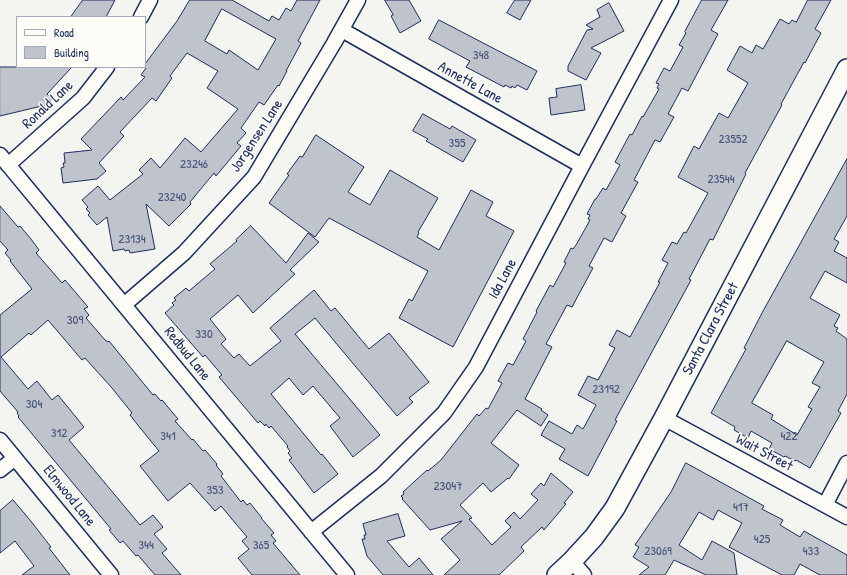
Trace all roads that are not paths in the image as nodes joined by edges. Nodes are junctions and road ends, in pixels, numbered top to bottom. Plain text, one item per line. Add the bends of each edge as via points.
1 (150, 0) edge
2 (358, 0) edge
3 (669, 1) edge
4 (142, 16) edge
5 (342, 30) junction
6 (106, 68) edge
7 (847, 69) edge
8 (4, 160) edge
9 (582, 166) junction
10 (124, 304) junction
11 (664, 418) junction
12 (0, 440) edge
13 (15, 458) junction
14 (847, 463) edge
15 (0, 470) edge
16 (825, 505) junction
17 (847, 517) edge
18 (311, 532) junction
19 (578, 568) edge
20 (112, 575) edge
21 (347, 575) edge
22 (556, 575) edge

1 - 4 street
2 - 5 street, Jorgensen Lane
3 - 9 street, Ida Lane
5 - 9 street, Annette Lane
5 - 10 street, Jorgensen Lane via 254,177 184,253
6 - 8 street, Ronald Lane via 83,98
7 - 11 main road, Santa Clara Street
8 - 10 street, Redbud Lane
9 - 18 street, Ida Lane via 476,367 444,413 381,476
10 - 18 street, Redbud Lane
11 - 16 street, Wait Street
11 - 19 main road, Santa Clara Street via 615,508 594,537
12 - 13 street, Elmwood Lane
13 - 15 street
13 - 20 street, Elmwood Lane
14 - 16 street
16 - 17 street, Wait Street
18 - 21 street, Redbud Lane
19 - 22 main road, Santa Clara Street

